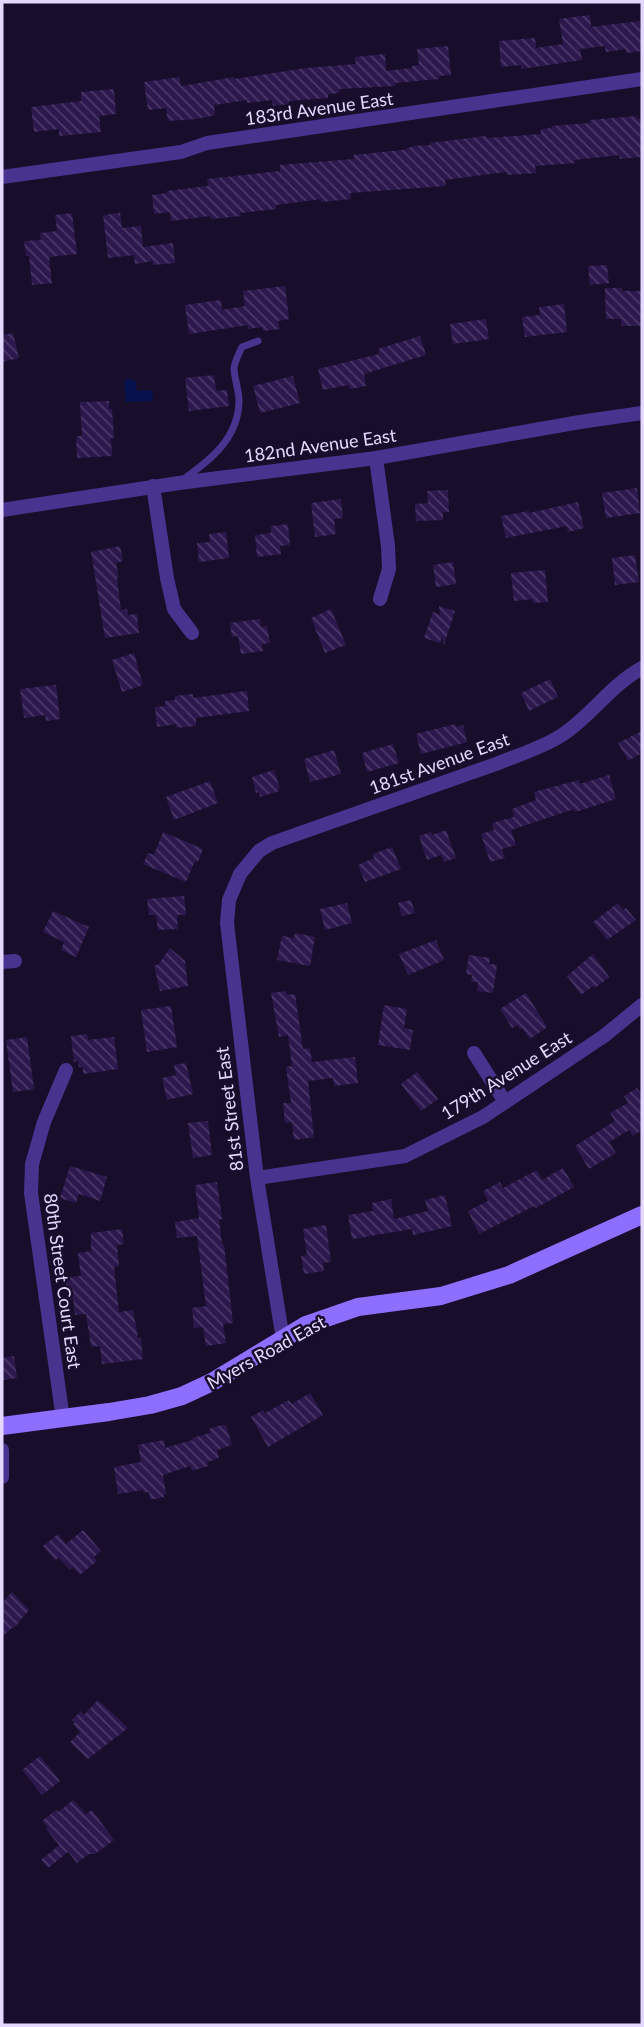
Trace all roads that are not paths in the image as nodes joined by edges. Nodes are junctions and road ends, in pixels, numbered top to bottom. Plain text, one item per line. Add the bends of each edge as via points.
1 (642, 79) edge
2 (2, 177) edge
3 (258, 341) dead end
4 (642, 413) edge
5 (376, 458) junction
6 (178, 483) junction
7 (153, 486) junction
8 (2, 510) edge
9 (380, 599) dead end
10 (192, 633) dead end
11 (642, 668) edge
12 (240, 874) joint
13 (642, 1005) edge
14 (474, 1053) dead end
15 (66, 1070) dead end
16 (505, 1102) junction
17 (257, 1178) junction
18 (642, 1215) edge
19 (284, 1339) junction
20 (62, 1419) junction
21 (2, 1426) edge
22 (2, 1450) edge
23 (2, 1477) edge

1 - 2 street, 183rd Avenue East
3 - 6 lane via 242,347 234,366 239,399 237,420 228,440 209,461
4 - 5 street, 182nd Avenue East
5 - 6 street, 182nd Avenue East
5 - 9 street via 389,569
6 - 7 street, 182nd Avenue East
7 - 8 street, 182nd Avenue East
7 - 10 street via 174,609
11 - 12 street, 181st Avenue East via 569,730 542,745 272,843
12 - 17 street, 81st Street East via 229,900 227,923
13 - 16 street, 179th Avenue East
14 - 16 street
15 - 20 street, 80th Street Court East via 32,1164 31,1193
16 - 17 street, 179th Avenue East via 405,1156
17 - 19 street, 81st Street East
18 - 19 street, Myers Road East via 509,1275 441,1296 339,1312
19 - 20 street, Myers Road East via 182,1396
20 - 21 street, Myers Road East
22 - 23 street

